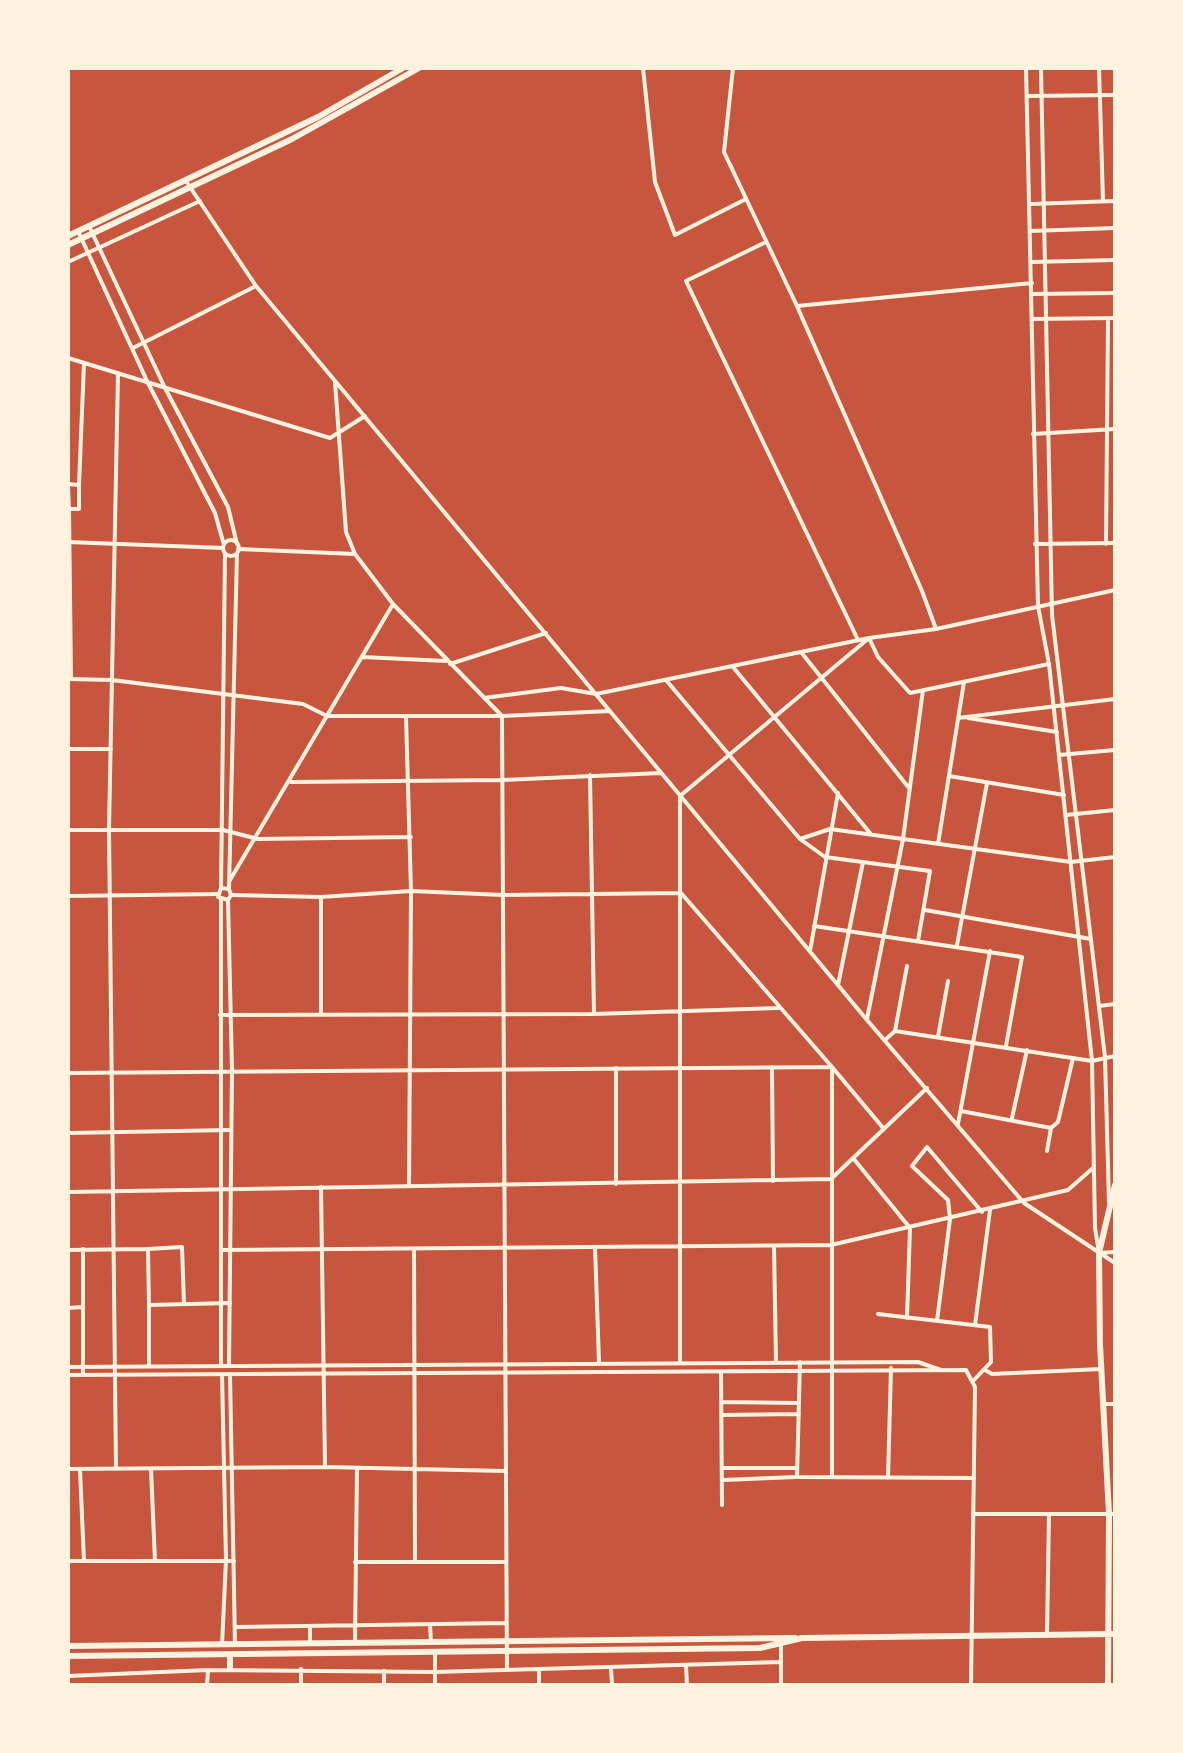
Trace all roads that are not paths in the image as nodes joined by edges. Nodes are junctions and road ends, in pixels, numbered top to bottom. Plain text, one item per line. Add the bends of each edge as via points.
1 (403, 68) edge
2 (419, 68) edge
3 (643, 68) edge
4 (733, 68) edge
5 (1026, 68) edge
6 (1041, 68) edge
7 (1099, 68) edge
8 (1099, 95) junction
9 (1115, 95) edge
10 (1027, 96) junction
11 (1041, 96) junction
12 (186, 181) junction
13 (191, 188) junction
14 (746, 199) junction
15 (200, 201) junction
16 (1103, 201) junction
17 (1115, 201) edge
18 (1046, 203) junction
19 (1031, 204) junction
20 (89, 226) junction
21 (1115, 228) edge
22 (1031, 231) junction
23 (1046, 231) junction
24 (93, 234) junction
25 (80, 235) junction
26 (68, 236) edge
27 (767, 242) junction
28 (68, 245) edge
29 (99, 247) junction
30 (88, 253) junction
31 (1115, 260) edge
32 (1047, 261) junction
33 (68, 262) edge
34 (1032, 262) junction
35 (1032, 283) junction
36 (256, 286) junction
37 (1115, 293) edge
38 (1032, 294) junction
39 (1047, 294) junction
40 (797, 306) junction
41 (1108, 318) junction
42 (1115, 318) edge
43 (1032, 319) junction
44 (1047, 319) junction
45 (144, 344) junction
46 (133, 348) junction
47 (68, 358) edge
48 (84, 363) junction
49 (118, 373) junction
50 (335, 380) junction
51 (147, 381) junction
52 (165, 388) junction
53 (365, 416) junction
54 (1108, 429) junction
55 (1115, 429) edge
56 (1048, 433) junction
57 (1033, 434) junction
58 (339, 435) junction
59 (68, 485) edge
60 (79, 485) junction
61 (69, 509) edge
62 (68, 542) edge
63 (1115, 543) edge
64 (113, 544) junction
65 (1035, 544) junction
66 (1048, 544) junction
67 (1106, 544) junction
68 (224, 549) junction
69 (237, 549) junction
70 (355, 554) junction
71 (1115, 590) edge
72 (69, 602) edge
73 (1051, 603) junction
74 (393, 604) junction
75 (1038, 606) junction
76 (936, 629) junction
77 (547, 633) junction
78 (869, 638) junction
79 (859, 644) junction
80 (801, 652) junction
81 (362, 657) junction
82 (448, 662) junction
83 (1049, 664) junction
84 (732, 666) junction
85 (70, 679) edge
86 (820, 679) junction
87 (112, 680) junction
88 (666, 680) junction
89 (964, 682) junction
90 (923, 690) junction
91 (596, 694) junction
92 (223, 696) junction
93 (233, 697) junction
94 (484, 698) junction
95 (1115, 699) edge
96 (1065, 704) junction
97 (1054, 706) junction
98 (610, 711) junction
99 (327, 716) junction
100 (406, 716) junction
101 (502, 716) junction
102 (964, 717) junction
103 (773, 718) junction
104 (957, 718) junction
105 (1057, 732) junction
106 (68, 749) edge
107 (111, 749) junction
108 (1115, 750) edge
109 (1071, 754) junction
110 (1059, 755) junction
111 (727, 756) junction
112 (661, 773) junction
113 (590, 775) junction
114 (949, 776) junction
115 (409, 779) junction
116 (503, 780) junction
117 (291, 782) junction
118 (987, 783) junction
119 (910, 789) junction
120 (838, 793) junction
121 (1064, 795) junction
122 (680, 796) junction
123 (1115, 810) edge
124 (1077, 814) junction
125 (1066, 815) junction
126 (109, 829) junction
127 (830, 829) junction
128 (68, 830) edge
129 (223, 830) junction
130 (232, 832) junction
131 (872, 835) junction
132 (411, 837) junction
133 (258, 839) junction
134 (800, 839) junction
135 (903, 839) junction
136 (938, 844) junction
137 (975, 849) junction
138 (825, 857) junction
139 (1115, 857) edge
140 (863, 862) junction
141 (1071, 862) junction
142 (1083, 862) junction
143 (898, 867) junction
144 (230, 880) junction
145 (229, 889) junction
146 (411, 891) junction
147 (681, 893) junction
148 (220, 894) junction
149 (503, 895) junction
150 (591, 895) junction
151 (68, 896) edge
152 (112, 897) junction
153 (230, 897) junction
154 (321, 897) junction
155 (925, 910) junction
156 (962, 918) junction
157 (814, 926) junction
158 (850, 932) junction
159 (884, 937) junction
160 (1091, 939) junction
161 (1079, 940) junction
162 (918, 941) junction
163 (957, 945) junction
164 (810, 951) junction
165 (990, 951) junction
166 (907, 966) dead end
167 (948, 981) dead end
168 (838, 985) junction
169 (1115, 1004) edge
170 (1099, 1006) junction
171 (779, 1008) junction
172 (412, 1012) junction
173 (321, 1013) junction
174 (504, 1013) junction
175 (681, 1013) junction
176 (594, 1014) junction
177 (220, 1015) junction
178 (230, 1016) junction
179 (867, 1020) junction
180 (895, 1031) junction
181 (938, 1037) junction
182 (885, 1040) junction
183 (973, 1044) junction
184 (1006, 1046) junction
185 (1027, 1050) junction
186 (1115, 1056) edge
187 (1105, 1057) junction
188 (1073, 1058) junction
189 (1092, 1061) junction
190 (772, 1067) junction
191 (832, 1067) junction
192 (503, 1068) junction
193 (616, 1068) junction
194 (680, 1068) junction
195 (411, 1069) junction
196 (220, 1070) junction
197 (232, 1070) junction
198 (68, 1073) edge
199 (111, 1073) junction
200 (927, 1088) junction
201 (961, 1111) junction
202 (1012, 1119) junction
203 (958, 1124) junction
204 (1051, 1128) junction
205 (884, 1129) junction
206 (230, 1130) junction
207 (221, 1131) junction
208 (113, 1132) junction
209 (68, 1133) edge
210 (1047, 1151) dead end
211 (853, 1158) junction
212 (1093, 1168) junction
213 (831, 1179) junction
214 (773, 1181) junction
215 (681, 1183) junction
216 (616, 1184) junction
217 (1115, 1185) edge
218 (409, 1186) junction
219 (504, 1186) junction
220 (321, 1187) junction
221 (231, 1189) junction
222 (220, 1190) junction
223 (68, 1192) edge
224 (114, 1193) junction
225 (1024, 1203) junction
226 (1109, 1204) junction
227 (990, 1210) junction
228 (982, 1212) junction
229 (1115, 1214) edge
230 (1106, 1215) junction
231 (950, 1219) junction
232 (910, 1228) junction
233 (831, 1245) junction
234 (681, 1246) junction
235 (774, 1246) junction
236 (504, 1247) junction
237 (595, 1247) junction
238 (83, 1249) junction
239 (115, 1249) junction
240 (148, 1249) junction
241 (323, 1249) junction
242 (414, 1249) junction
243 (68, 1250) edge
244 (221, 1250) junction
245 (229, 1250) junction
246 (1115, 1252) edge
247 (1099, 1253) junction
248 (1115, 1263) edge
249 (222, 1303) junction
250 (230, 1303) junction
251 (184, 1304) junction
252 (149, 1305) junction
253 (83, 1307) junction
254 (68, 1308) edge
255 (878, 1314) dead end
256 (907, 1318) junction
257 (937, 1321) junction
258 (975, 1325) junction
259 (599, 1362) junction
260 (680, 1362) junction
261 (776, 1362) junction
262 (505, 1363) junction
263 (324, 1364) junction
264 (415, 1364) junction
265 (229, 1365) junction
266 (800, 1365) junction
267 (832, 1365) junction
268 (149, 1366) junction
269 (221, 1366) junction
270 (68, 1367) edge
271 (84, 1367) junction
272 (113, 1367) junction
273 (891, 1368) junction
274 (721, 1369) junction
275 (1101, 1369) junction
276 (984, 1370) junction
277 (505, 1371) junction
278 (415, 1372) junction
279 (947, 1372) junction
280 (222, 1373) junction
281 (230, 1373) junction
282 (325, 1373) junction
283 (68, 1375) edge
284 (83, 1375) junction
285 (114, 1375) junction
286 (974, 1380) junction
287 (722, 1402) junction
288 (799, 1403) junction
289 (1103, 1404) junction
290 (1115, 1404) edge
291 (799, 1414) junction
292 (722, 1415) junction
293 (325, 1467) junction
294 (228, 1468) junction
295 (357, 1468) junction
296 (723, 1468) junction
297 (797, 1468) junction
298 (68, 1469) edge
299 (116, 1469) junction
300 (151, 1469) junction
301 (80, 1470) junction
302 (416, 1471) junction
303 (505, 1471) junction
304 (797, 1477) junction
305 (832, 1477) junction
306 (888, 1478) junction
307 (974, 1478) junction
308 (723, 1480) junction
309 (722, 1505) dead end
310 (973, 1514) junction
311 (1049, 1514) junction
312 (1112, 1514) edge
313 (226, 1560) junction
314 (68, 1561) edge
315 (84, 1561) junction
316 (155, 1561) junction
317 (234, 1561) junction
318 (355, 1562) junction
319 (415, 1562) junction
320 (506, 1562) junction
321 (506, 1623) junction
322 (430, 1624) junction
323 (310, 1626) junction
324 (354, 1626) junction
325 (235, 1627) junction
326 (1112, 1634) edge
327 (971, 1635) junction
328 (1047, 1635) junction
329 (780, 1640) junction
330 (235, 1644) junction
331 (355, 1644) junction
332 (431, 1644) junction
333 (507, 1644) junction
334 (222, 1645) junction
335 (310, 1645) junction
336 (68, 1646) edge
337 (507, 1653) junction
338 (435, 1654) junction
339 (229, 1655) junction
340 (68, 1656) edge
341 (781, 1662) junction
342 (686, 1666) junction
343 (611, 1668) junction
344 (230, 1669) junction
345 (301, 1669) junction
346 (208, 1670) junction
347 (507, 1670) junction
348 (539, 1670) junction
349 (384, 1671) junction
350 (435, 1672) junction
351 (68, 1676) edge
352 (207, 1685) edge
353 (301, 1685) edge
354 (384, 1685) edge
355 (435, 1685) edge
356 (539, 1685) edge
357 (612, 1685) edge
358 (687, 1685) edge
359 (781, 1685) edge
360 (971, 1685) edge
361 (1108, 1685) edge

1 - 12 main road via 329,112
2 - 13 main road via 335,117
3 - 14 street via 655,182 675,235
4 - 14 street via 724,152
5 - 10 street
6 - 11 street
7 - 8 street
8 - 9 street
8 - 11 street
8 - 16 street
10 - 11 street
10 - 19 street
11 - 18 street
12 - 13 street
12 - 20 main road
13 - 15 street
13 - 24 main road
14 - 27 street
15 - 29 street
15 - 36 street
16 - 17 street
16 - 18 street
18 - 19 street
18 - 23 street
19 - 22 street
20 - 24 street
20 - 25 main road
21 - 23 street
22 - 23 street
22 - 34 street
23 - 32 street
24 - 25 main road
24 - 29 street
25 - 26 main road
25 - 28 main road
25 - 30 street
27 - 40 street
27 - 79 street via 686,281
29 - 30 street
29 - 45 street
30 - 33 street
30 - 46 street
31 - 32 street
32 - 34 street
32 - 39 street
34 - 35 street
35 - 38 street
35 - 40 street
36 - 45 street
36 - 50 street
37 - 39 street
38 - 39 street
38 - 43 street
39 - 44 street
40 - 76 street
41 - 42 street
41 - 44 street
41 - 54 street
43 - 44 street
43 - 57 street
44 - 56 street
45 - 46 street
45 - 52 street
46 - 51 street
47 - 48 street
48 - 49 street
48 - 60 street
49 - 51 street
49 - 64 street
50 - 53 street
50 - 58 street
51 - 52 street
51 - 68 street via 215,513
52 - 58 street via 330,438
52 - 69 street via 228,507
53 - 58 street
53 - 77 street
54 - 55 street
54 - 56 street
54 - 67 street
56 - 57 street
56 - 66 street
57 - 65 street
58 - 70 street via 346,532
59 - 60 street
59 - 61 street
60 - 61 street via 79,509
61 - 62 street
62 - 64 street
62 - 72 street
63 - 67 street
64 - 68 street
64 - 87 street
65 - 66 street
65 - 75 street
66 - 67 street
66 - 73 street
68 - 69 street
68 - 69 street via 230,541
68 - 92 street
69 - 70 street
69 - 93 street
70 - 74 street
71 - 73 street
72 - 85 street
73 - 75 street
73 - 96 street
74 - 81 street
74 - 82 street
75 - 76 street
75 - 83 street
76 - 78 street
77 - 82 street
77 - 91 street
78 - 79 street
78 - 90 street via 878,657 910,693
79 - 80 street
79 - 86 street
80 - 84 street
80 - 86 street
81 - 82 street
81 - 99 street
82 - 94 street
83 - 89 street
83 - 97 street
84 - 88 street
84 - 103 street
85 - 87 street
86 - 103 street
86 - 119 street
87 - 92 street
87 - 107 street
88 - 91 street
88 - 111 street
89 - 90 street
89 - 104 street
90 - 119 street
91 - 94 street via 561,688
91 - 98 street
92 - 93 street
92 - 129 street
93 - 99 street via 303,704
93 - 130 street
94 - 101 street
95 - 96 street
96 - 97 street
96 - 109 street
97 - 102 street
97 - 105 street
98 - 101 street
98 - 112 street
99 - 100 street
99 - 117 street
100 - 101 street
100 - 115 street
101 - 116 street
102 - 104 street
102 - 105 street
103 - 111 street
103 - 120 street
104 - 114 street
105 - 110 street
106 - 107 street
107 - 126 street
108 - 109 street
109 - 110 street
109 - 124 street
110 - 121 street
111 - 122 street
111 - 134 street
112 - 113 street
112 - 122 street
113 - 116 street
113 - 150 street
114 - 118 street
114 - 136 street
115 - 116 street
115 - 117 street
115 - 132 street
116 - 149 street
117 - 133 street
118 - 121 street
118 - 137 street
119 - 135 street
120 - 127 street
120 - 131 street
121 - 125 street
122 - 147 street
122 - 164 street
123 - 124 street
124 - 125 street
124 - 142 street
125 - 141 street
126 - 128 street
126 - 129 street
126 - 152 street
127 - 131 street
127 - 134 street
127 - 138 street
129 - 130 street
129 - 148 street
130 - 133 street
130 - 144 street
131 - 135 street
132 - 133 street
132 - 146 street
133 - 144 street
134 - 138 street
135 - 136 street
135 - 143 street
136 - 137 street
137 - 141 street
137 - 156 street
138 - 140 street
138 - 157 street
139 - 142 street
140 - 143 street
140 - 158 street
141 - 142 street
141 - 161 street
142 - 160 street
143 - 155 street via 930,871
143 - 159 street
144 - 145 street
145 - 148 street
145 - 153 street
146 - 149 street
146 - 154 street
146 - 172 street
147 - 150 street
147 - 171 street
147 - 175 street
148 - 152 street
148 - 153 street
148 - 177 street
149 - 150 street
149 - 174 street
150 - 176 street
151 - 152 street
152 - 199 street
153 - 154 street
153 - 178 street
154 - 173 street
155 - 156 street
155 - 162 street
156 - 161 street
156 - 163 street
157 - 158 street
157 - 164 street
158 - 159 street
158 - 168 street
159 - 162 street
159 - 179 street
160 - 161 street
160 - 170 street
161 - 189 street
162 - 163 street
163 - 165 street
164 - 168 street
165 - 183 street
165 - 184 street via 1022,957
166 - 180 street
167 - 181 street
168 - 179 street
169 - 170 street
170 - 187 street
171 - 175 street
171 - 191 street
172 - 173 street
172 - 174 street
172 - 195 street
173 - 178 street
174 - 176 street
174 - 192 street
175 - 176 street
175 - 194 street
177 - 178 street
177 - 196 street
178 - 197 street
179 - 182 street
180 - 181 street
180 - 182 street
181 - 183 street
182 - 200 street
183 - 184 street
183 - 201 street
184 - 185 street
185 - 188 street
185 - 202 street
186 - 187 street
187 - 189 street
187 - 226 street
188 - 189 street
188 - 204 street via 1058,1122
189 - 212 street
190 - 191 street
190 - 194 street
190 - 214 street
191 - 205 street
191 - 213 street
192 - 193 street
192 - 195 street
192 - 219 street
193 - 194 street
193 - 216 street
194 - 215 street
195 - 197 street
195 - 218 street
196 - 197 street
196 - 199 street
196 - 207 street
197 - 206 street
198 - 199 street
199 - 208 street
200 - 203 street
200 - 205 street
201 - 202 street
201 - 203 street
202 - 204 street
203 - 225 street
204 - 210 street
205 - 211 street
206 - 207 street
206 - 221 street
207 - 208 street
207 - 222 street
208 - 209 street
208 - 224 street
211 - 213 street
211 - 232 street
212 - 225 street via 1068,1190
212 - 247 street
213 - 214 street
213 - 233 street
214 - 215 street
215 - 216 street
215 - 234 street
216 - 219 street
217 - 226 main road
218 - 219 street
218 - 220 street
219 - 236 street
220 - 221 street
220 - 241 street
221 - 222 street
221 - 245 street
222 - 224 street
222 - 244 street
223 - 224 street
224 - 239 street
225 - 227 street
225 - 247 street
226 - 230 main road
227 - 228 street
227 - 258 street
228 - 231 street
228 - 231 street via 927,1147 912,1166 948,1200
229 - 230 street
230 - 247 main road
231 - 232 street
231 - 257 street
232 - 233 street
232 - 256 street
233 - 235 street
233 - 267 street
234 - 235 street
234 - 237 street
234 - 260 street
235 - 261 street
236 - 237 street
236 - 242 street
236 - 262 street
237 - 259 street
238 - 239 street
238 - 243 street
238 - 253 street
239 - 240 street
239 - 272 street
240 - 251 street via 182,1247
240 - 252 street
241 - 242 street
241 - 245 street
241 - 263 street
242 - 264 street
244 - 245 street
244 - 249 street
245 - 250 street
246 - 247 street
247 - 248 street
247 - 275 main road
249 - 250 street
249 - 251 street
249 - 269 street
250 - 265 street
251 - 252 street
252 - 268 street
253 - 254 street
253 - 271 street
255 - 256 street
256 - 257 street
257 - 258 street
258 - 276 street via 990,1327 991,1362
259 - 260 street
259 - 262 street
260 - 261 street
261 - 266 street
262 - 264 street
262 - 277 street
263 - 264 street
263 - 265 street
263 - 282 street
264 - 278 street
265 - 269 street
265 - 281 street
266 - 267 street
266 - 274 street
266 - 288 street
267 - 273 street
267 - 279 street via 918,1362
267 - 305 street
268 - 269 street
268 - 272 street
269 - 280 street
270 - 271 street
271 - 272 street
271 - 284 street
272 - 285 street
273 - 279 street
273 - 306 street
274 - 277 street
274 - 287 street
275 - 276 street via 992,1374
275 - 289 main road
276 - 286 street
277 - 278 street
277 - 303 street
278 - 282 street
278 - 302 street
279 - 286 street via 966,1370
280 - 281 street
280 - 285 street
280 - 294 street
281 - 282 street
281 - 294 street
282 - 293 street
283 - 284 street
284 - 285 street
285 - 299 street
286 - 307 street
287 - 288 street
287 - 292 street
288 - 291 street
289 - 290 street
289 - 312 main road
291 - 292 street
291 - 297 street
292 - 296 street
293 - 294 street
293 - 295 street
294 - 300 street
294 - 313 street
294 - 317 street
295 - 302 street
295 - 318 street
296 - 297 street
296 - 308 street
297 - 304 street
298 - 301 street
299 - 300 street
299 - 301 street
300 - 316 street
301 - 315 street
302 - 303 street
302 - 319 street
303 - 320 street
304 - 305 street
304 - 308 street
305 - 306 street
306 - 307 street
307 - 310 street
308 - 309 street
310 - 311 street
310 - 327 street
311 - 312 street
311 - 328 street
312 - 326 main road
313 - 316 street
313 - 317 street
313 - 334 street
314 - 315 street
315 - 316 street
317 - 325 street
318 - 319 street
318 - 324 street
319 - 320 street
320 - 321 street
321 - 322 street
321 - 333 street
322 - 324 street
322 - 332 street
323 - 324 street
323 - 325 street
323 - 335 street
324 - 331 street
325 - 330 street
326 - 328 main road
326 - 361 main road
327 - 328 main road
327 - 329 main road
327 - 360 street
329 - 333 main road
329 - 337 main road via 760,1648
329 - 341 street
330 - 334 main road
330 - 335 main road
330 - 339 street
331 - 332 main road
331 - 335 main road
332 - 333 main road
333 - 337 street
334 - 336 main road
334 - 339 street
337 - 338 main road
337 - 347 street
338 - 339 main road
338 - 350 street
339 - 340 main road
339 - 344 main road
341 - 342 street
341 - 359 street
342 - 343 street
342 - 358 street
343 - 348 street
343 - 357 street
344 - 345 street
344 - 346 street
345 - 349 street
345 - 353 street
346 - 351 street
346 - 352 street
347 - 348 street
347 - 350 street
348 - 356 street
349 - 350 street
349 - 354 street
350 - 355 street

